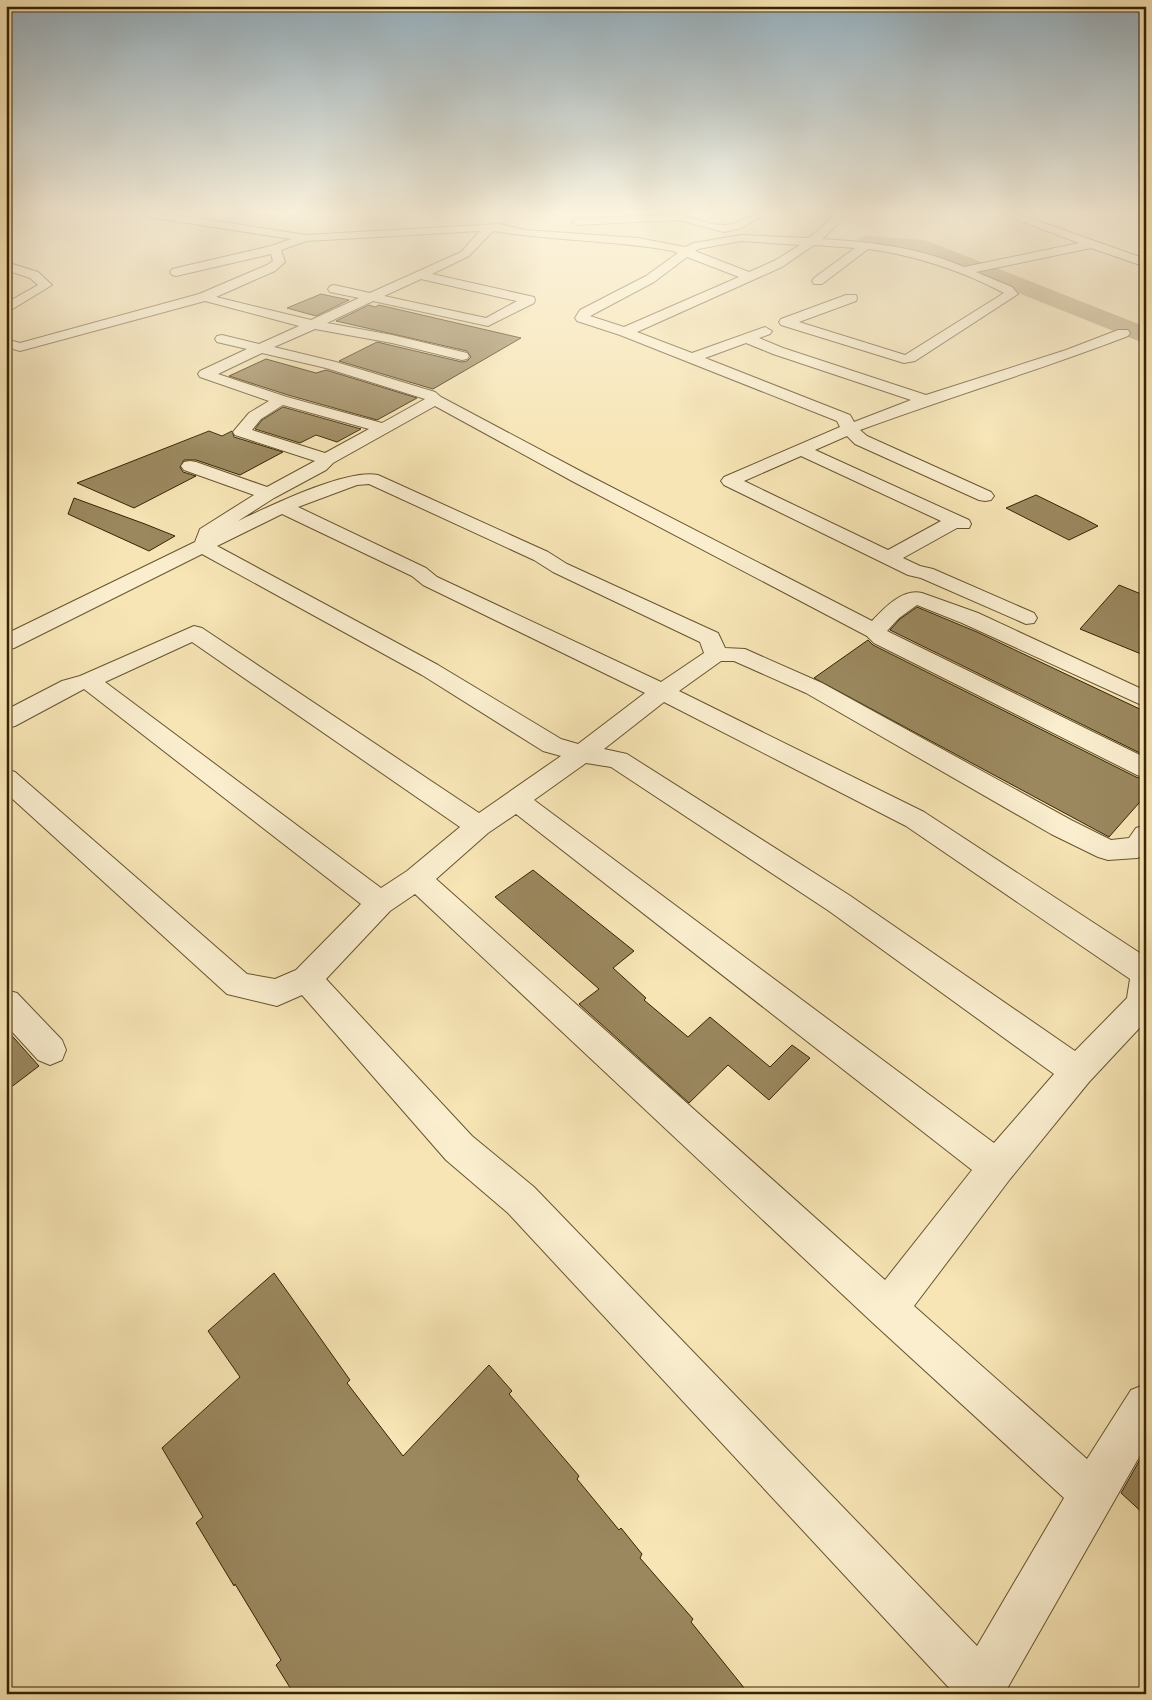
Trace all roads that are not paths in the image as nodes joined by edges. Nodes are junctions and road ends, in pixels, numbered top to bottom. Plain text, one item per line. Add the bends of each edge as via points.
1 (31, 293) edge
2 (210, 293) edge
3 (356, 293) edge
4 (382, 293) edge
5 (500, 293) edge
6 (623, 293) edge
7 (710, 293) edge
8 (1011, 293) edge
9 (374, 297) junction
10 (851, 298) dead end
11 (210, 299) dead end
12 (6, 309) edge
13 (786, 322) junction
14 (316, 323) junction
15 (625, 332) junction
16 (1122, 333) dead end
17 (382, 338) junction
18 (222, 339) dead end
19 (749, 339) junction
20 (6, 343) edge
21 (365, 347) dead end
22 (260, 349) junction
23 (462, 356) dead end
24 (692, 358) junction
25 (282, 400) junction
26 (435, 400) junction
27 (926, 400) junction
28 (383, 428) junction
29 (849, 429) junction
30 (802, 450) junction
31 (326, 459) junction
32 (190, 466) dead end
33 (985, 496) dead end
34 (275, 500) junction
35 (204, 547) junction
36 (888, 558) junction
37 (1026, 618) dead end
38 (875, 631) junction
39 (6, 643) edge
40 (716, 655) junction
41 (88, 681) junction
42 (662, 692) junction
43 (1146, 700) edge
44 (6, 720) edge
45 (582, 754) junction
46 (1146, 769) edge
47 (6, 778) edge
48 (517, 801) junction
49 (479, 826) junction
50 (1146, 835) edge
51 (417, 879) junction
52 (380, 903) junction
53 (1146, 973) edge
54 (1146, 978) edge
55 (307, 980) junction
56 (6, 1003) edge
57 (50, 1050) dead end
58 (1077, 1071) junction
59 (997, 1167) junction
60 (887, 1308) junction
61 (1146, 1405) edge
62 (1092, 1492) junction
63 (978, 1689) edge

1 - 12 street
2 - 20 street via 20,347
3 - 9 street
4 - 9 street
5 - 9 street via 529,300 488,322
6 - 15 street via 585,313 582,318
7 - 15 street
8 - 13 street via 910,358 898,358
9 - 14 street
10 - 13 street
11 - 14 street
13 - 19 street
14 - 17 street
14 - 22 street
15 - 24 street
16 - 27 street via 1070,354
17 - 21 street
17 - 23 street
18 - 22 street
19 - 24 street
19 - 27 street
22 - 25 street via 205,374
22 - 26 street via 340,360 430,395
24 - 29 street via 844,418
25 - 28 street
25 - 31 street via 254,416 241,432
26 - 28 street
26 - 38 street via 578,478
27 - 29 street
28 - 31 street
29 - 30 street
29 - 33 street via 861,440
30 - 36 street via 959,523
30 - 36 street via 730,481
31 - 34 street
32 - 34 street
34 - 35 street
34 - 40 street via 354,480 372,479 710,638
34 - 42 street via 419,572 430,581
35 - 39 street
35 - 45 street via 430,670 552,746
36 - 37 street
38 - 43 street via 891,613 915,597 970,618
38 - 46 street via 882,638
40 - 42 street
40 - 50 street via 737,654 814,688 1108,850 1137,848
41 - 44 street via 70,686
41 - 49 street via 194,633
41 - 52 street
42 - 45 street
42 - 53 street via 915,819
45 - 48 street
45 - 58 street via 618,760 839,903
47 - 55 street via 238,986 276,993
48 - 49 street
48 - 59 street
49 - 51 street
51 - 52 street
51 - 60 street
52 - 55 street
54 - 58 street via 1142,1004
55 - 63 street via 459,1148 521,1200
56 - 57 street
58 - 59 street
59 - 60 street
60 - 62 street
61 - 62 street
62 - 63 street

